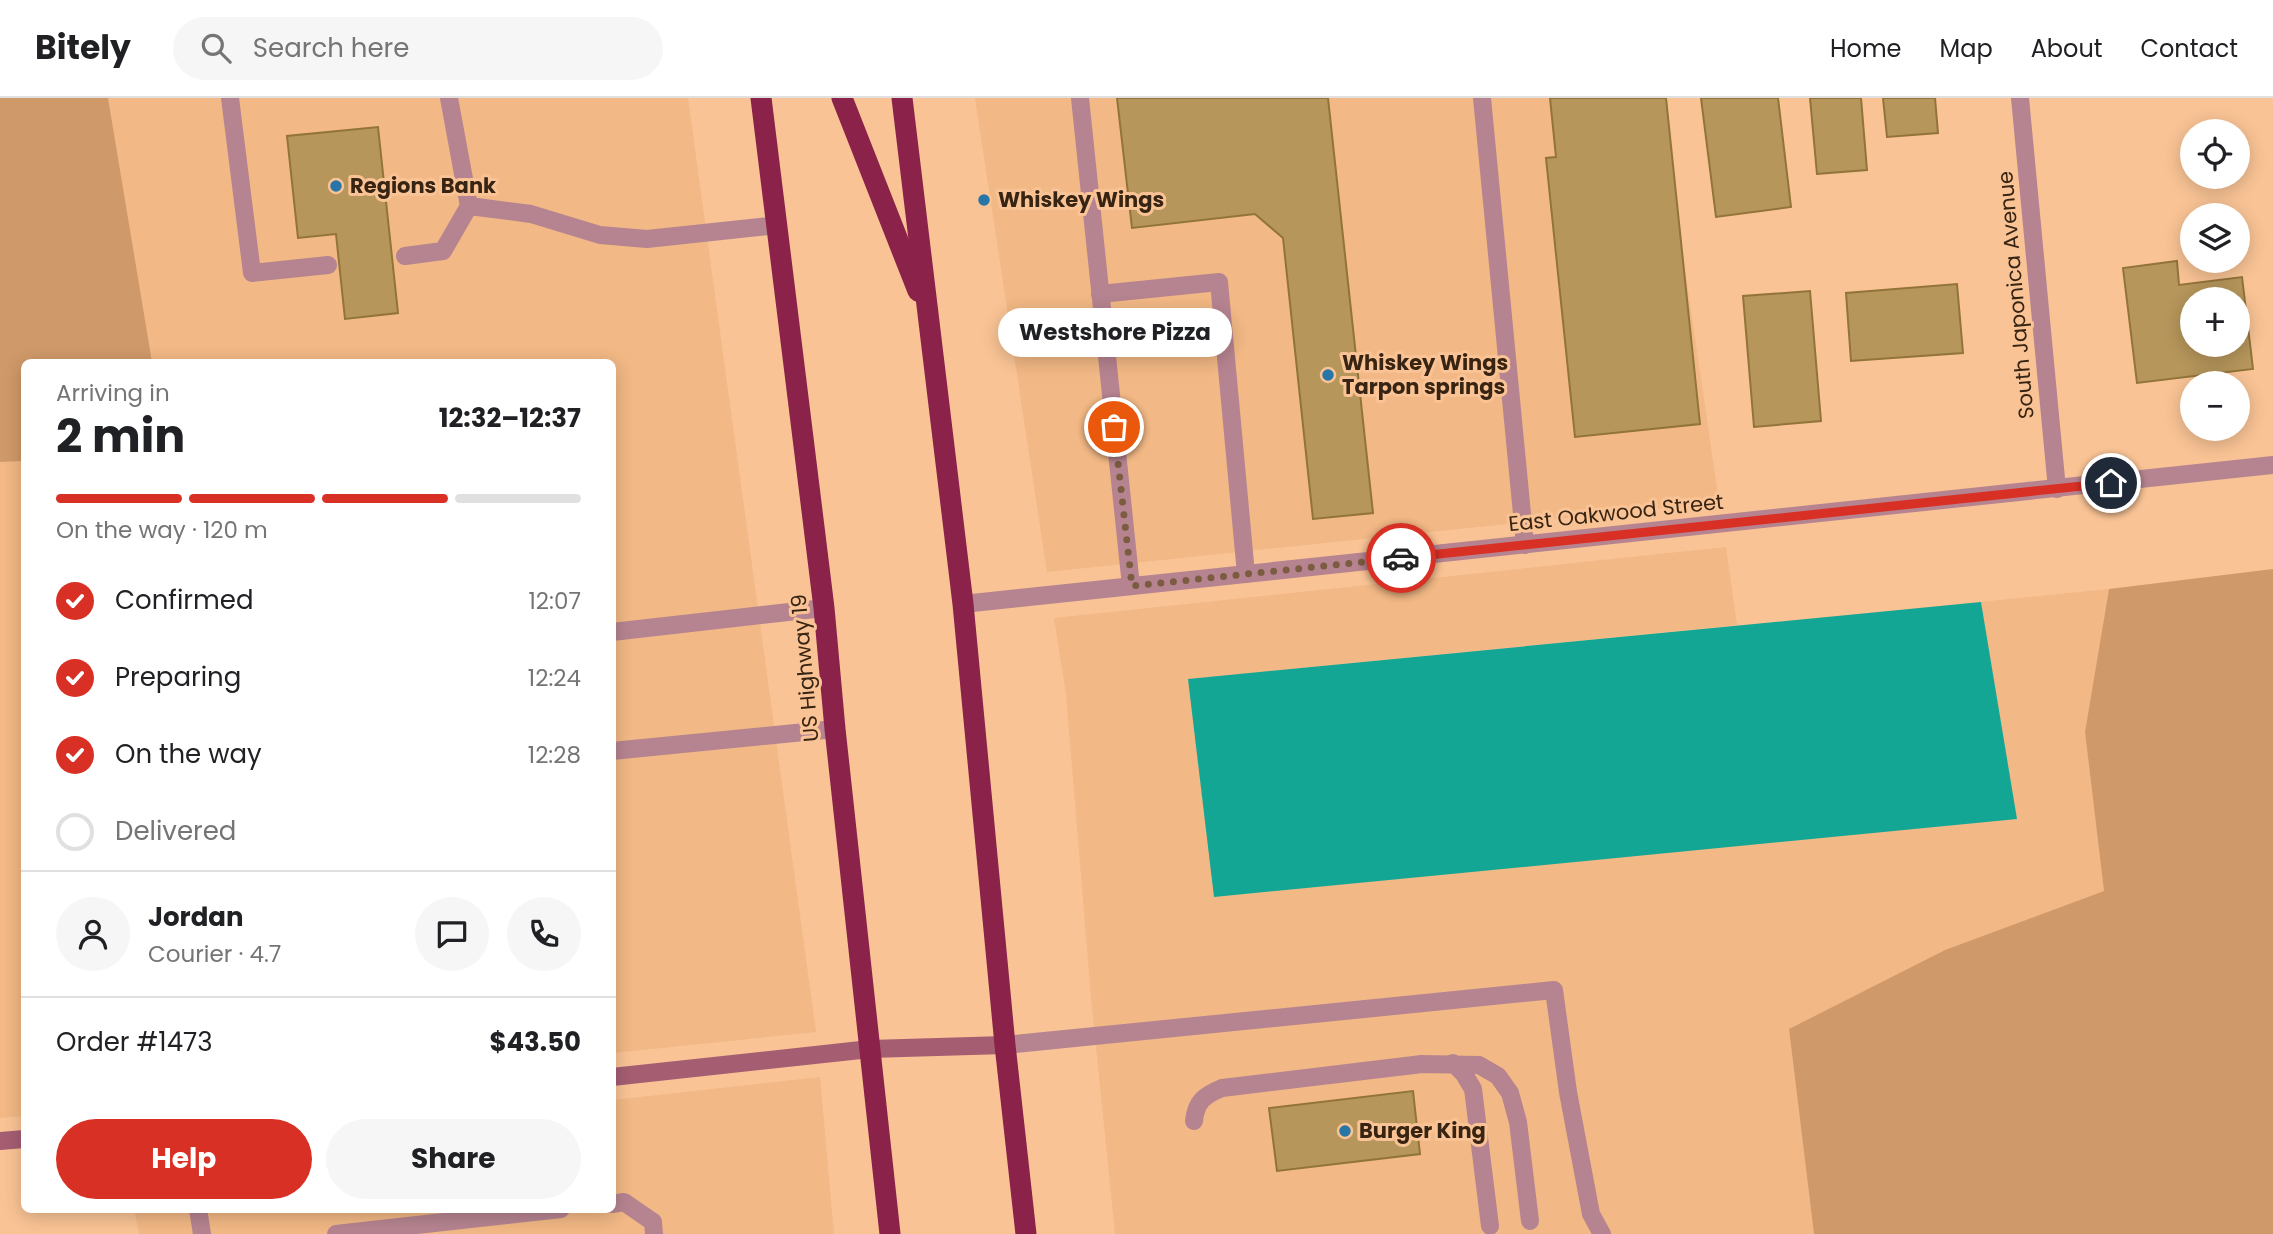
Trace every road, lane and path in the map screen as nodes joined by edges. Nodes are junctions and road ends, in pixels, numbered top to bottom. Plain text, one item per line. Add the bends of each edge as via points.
1 (230, 98) edge
2 (449, 98) edge
3 (761, 98) edge
4 (842, 98) edge
5 (902, 98) edge
6 (1080, 98) edge
7 (1482, 98) edge
8 (2020, 98) edge
9 (469, 206) junction
10 (778, 225) junction
11 (405, 257) dead end
12 (328, 265) dead end
13 (1100, 294) junction
14 (930, 323) junction
15 (2273, 465) edge
16 (2057, 489) junction
17 (1525, 545) junction
18 (1246, 574) junction
19 (1132, 586) junction
20 (963, 604) junction
21 (824, 608) junction
22 (616, 632) edge
23 (835, 729) junction
24 (616, 751) edge
25 (1004, 1045) junction
26 (870, 1049) junction
27 (1453, 1063) junction
28 (616, 1077) edge
29 (1194, 1121) dead end
30 (21, 1139) edge
31 (0, 1141) edge
32 (616, 1203) edge
33 (199, 1213) edge
34 (525, 1213) edge
35 (1530, 1221) dead end
36 (1490, 1226) dead end
37 (202, 1234) edge
38 (336, 1234) edge
39 (654, 1234) edge
40 (890, 1234) edge
41 (1026, 1234) edge
42 (1602, 1234) edge

1 - 12 street via 253,272
2 - 9 street
3 - 10 highway, US Highway 19
4 - 14 highway
5 - 14 highway
6 - 13 street
7 - 17 street
8 - 16 street, South Japonica Avenue
9 - 10 street via 531,214 600,235 647,239
9 - 11 street via 443,251
10 - 21 highway, US Highway 19
13 - 18 street via 1219,282
13 - 19 street
14 - 20 highway
15 - 16 street, East Oakwood Street
16 - 17 street, East Oakwood Street
17 - 18 street, East Oakwood Street
18 - 19 street, East Oakwood Street
19 - 20 street, East Oakwood Street
20 - 25 highway
21 - 22 street
21 - 23 highway, US Highway 19
23 - 24 street
23 - 26 highway, US Highway 19
25 - 26 street
25 - 41 highway
25 - 42 street via 1554,990 1567,1092 1591,1214
26 - 28 street
26 - 40 highway, US Highway 19
27 - 29 street via 1222,1088 1205,1095
27 - 35 street via 1479,1065 1498,1076 1510,1093
27 - 36 street via 1473,1089
30 - 31 street
32 - 39 street via 624,1202 653,1222
33 - 37 street
34 - 38 street

